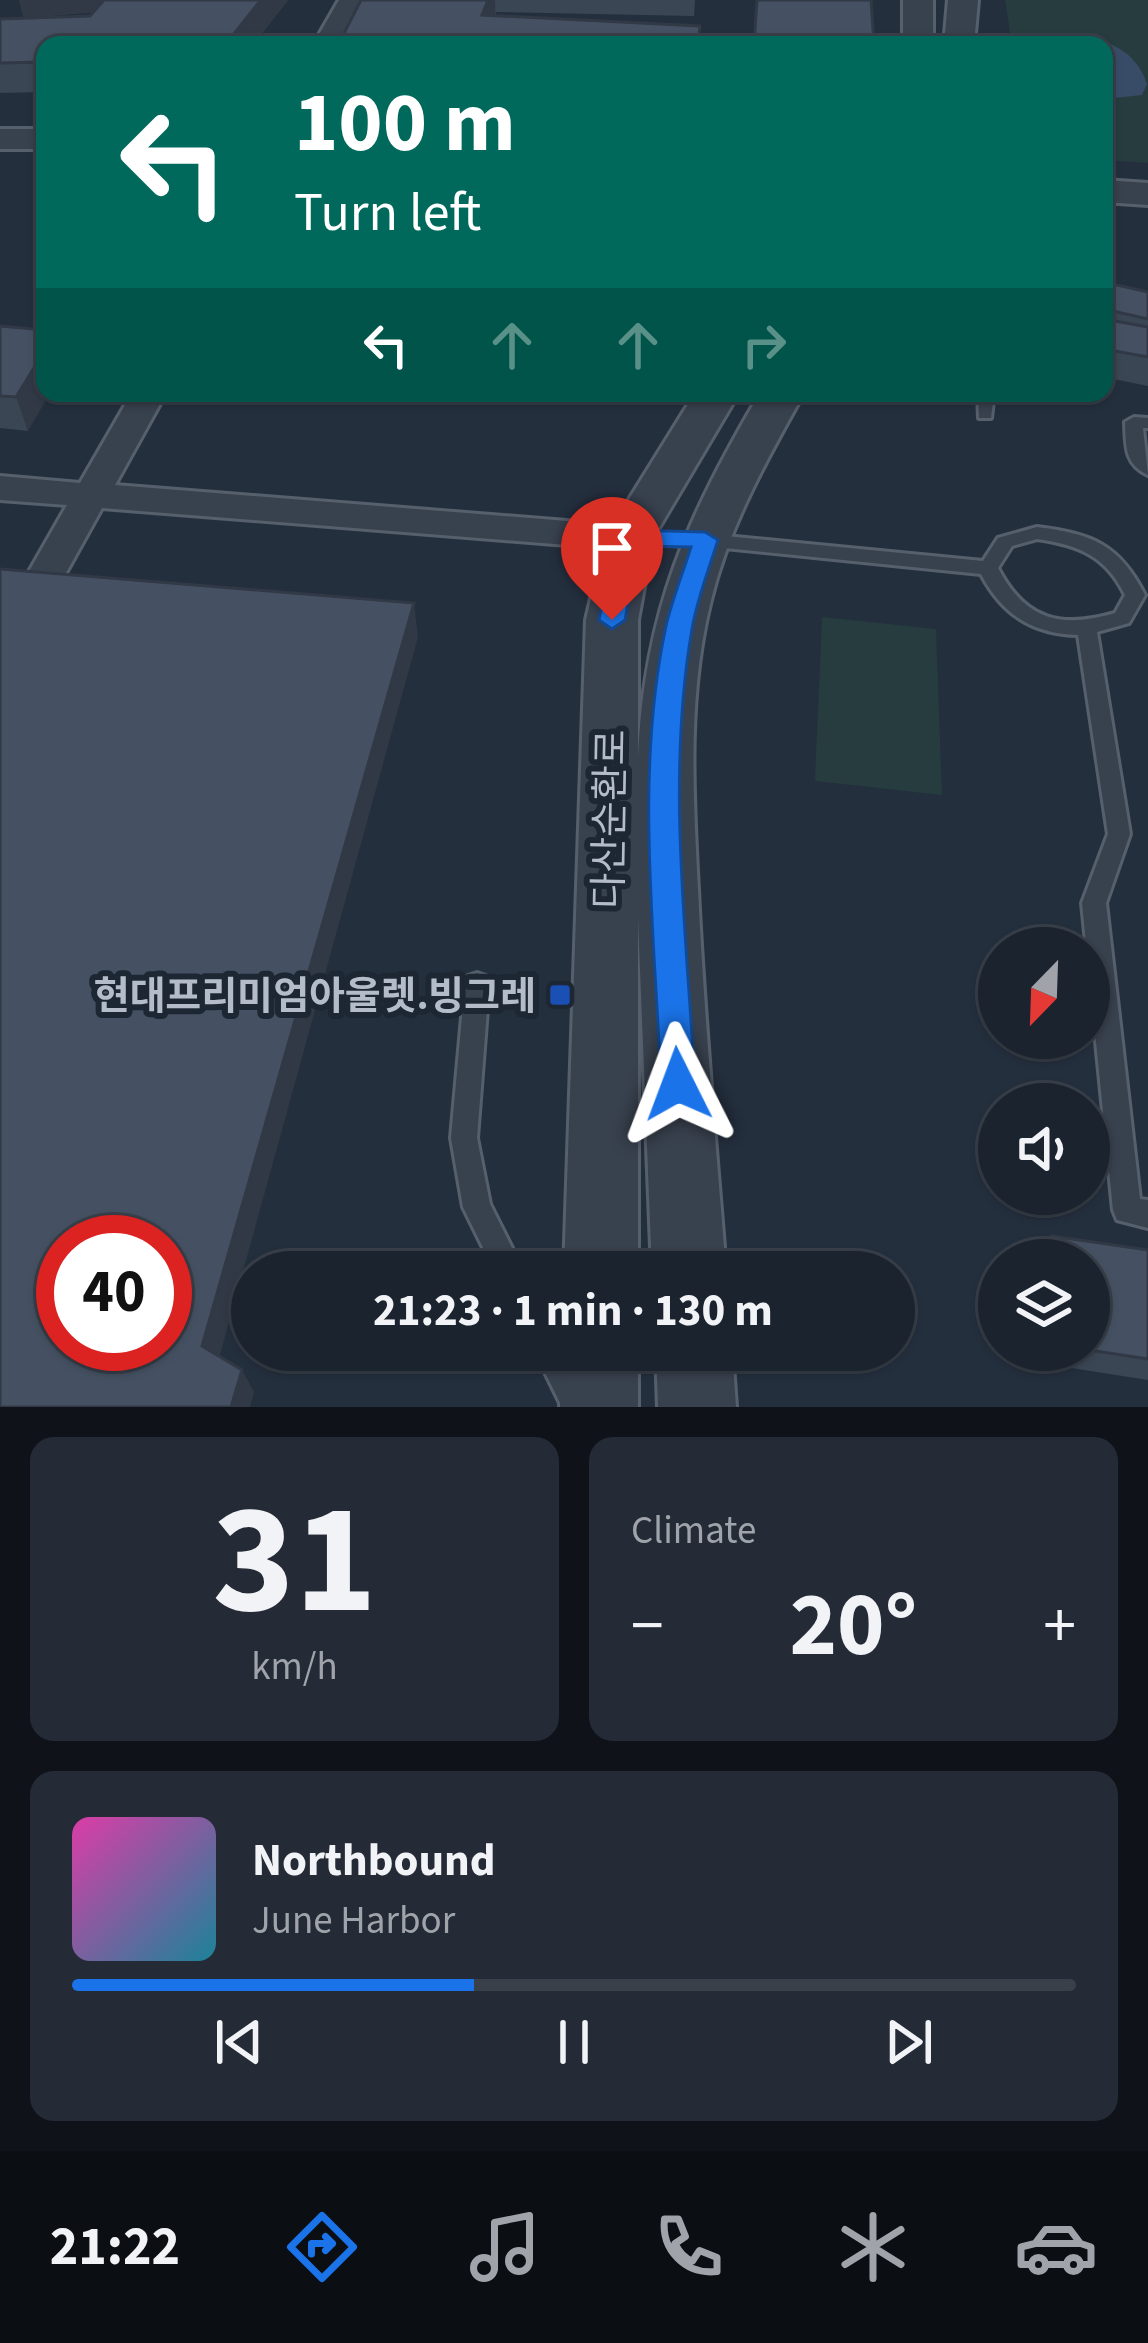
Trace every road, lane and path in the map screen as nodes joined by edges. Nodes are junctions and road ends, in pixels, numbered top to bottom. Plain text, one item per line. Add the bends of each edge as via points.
1 (350, 0) edge
2 (918, 0) edge
3 (963, 0) edge
4 (330, 36) edge
5 (918, 36) edge
6 (960, 36) edge
7 (0, 117) edge
8 (36, 117) edge
9 (0, 139) edge
10 (36, 139) edge
11 (1113, 192) edge
12 (1148, 194) edge
13 (144, 402) edge
14 (711, 402) edge
15 (777, 402) edge
16 (986, 402) edge
17 (985, 414) dead end
18 (1148, 423) edge
19 (1148, 469) edge
20 (0, 488) edge
21 (92, 494) junction
22 (628, 538) junction
23 (705, 540) junction
24 (988, 568) junction
25 (38, 590) edge
26 (1142, 595) edge
27 (1087, 630) junction
28 (477, 984) dead end
29 (1148, 1214) edge
30 (499, 1251) edge
31 (601, 1251) edge
32 (688, 1251) edge
33 (560, 1371) edge
34 (600, 1371) edge
35 (695, 1371) edge
36 (578, 1407) edge
37 (599, 1407) edge
38 (697, 1407) edge

1 - 4 street
2 - 5 street
3 - 6 street
7 - 8 street
9 - 10 street
11 - 12 street
13 - 21 street
14 - 22 street, 다산순환로
15 - 23 street, 다산순환로
16 - 17 lane
18 - 19 lane via 1134,422 1135,454
20 - 21 street
21 - 22 street
21 - 25 street
22 - 23 lane
22 - 31 street, 다산순환로 via 612,620
23 - 24 lane
23 - 32 street, 다산순환로 via 680,625 664,793
24 - 26 lane via 1005,542 1037,533 1075,537 1121,563
24 - 27 lane via 1001,600 1044,625
26 - 27 lane via 1122,618
27 - 29 lane via 1119,834 1094,903 1127,1210
28 - 30 lane via 464,1138 477,1207
33 - 36 lane
34 - 37 street
35 - 38 street

